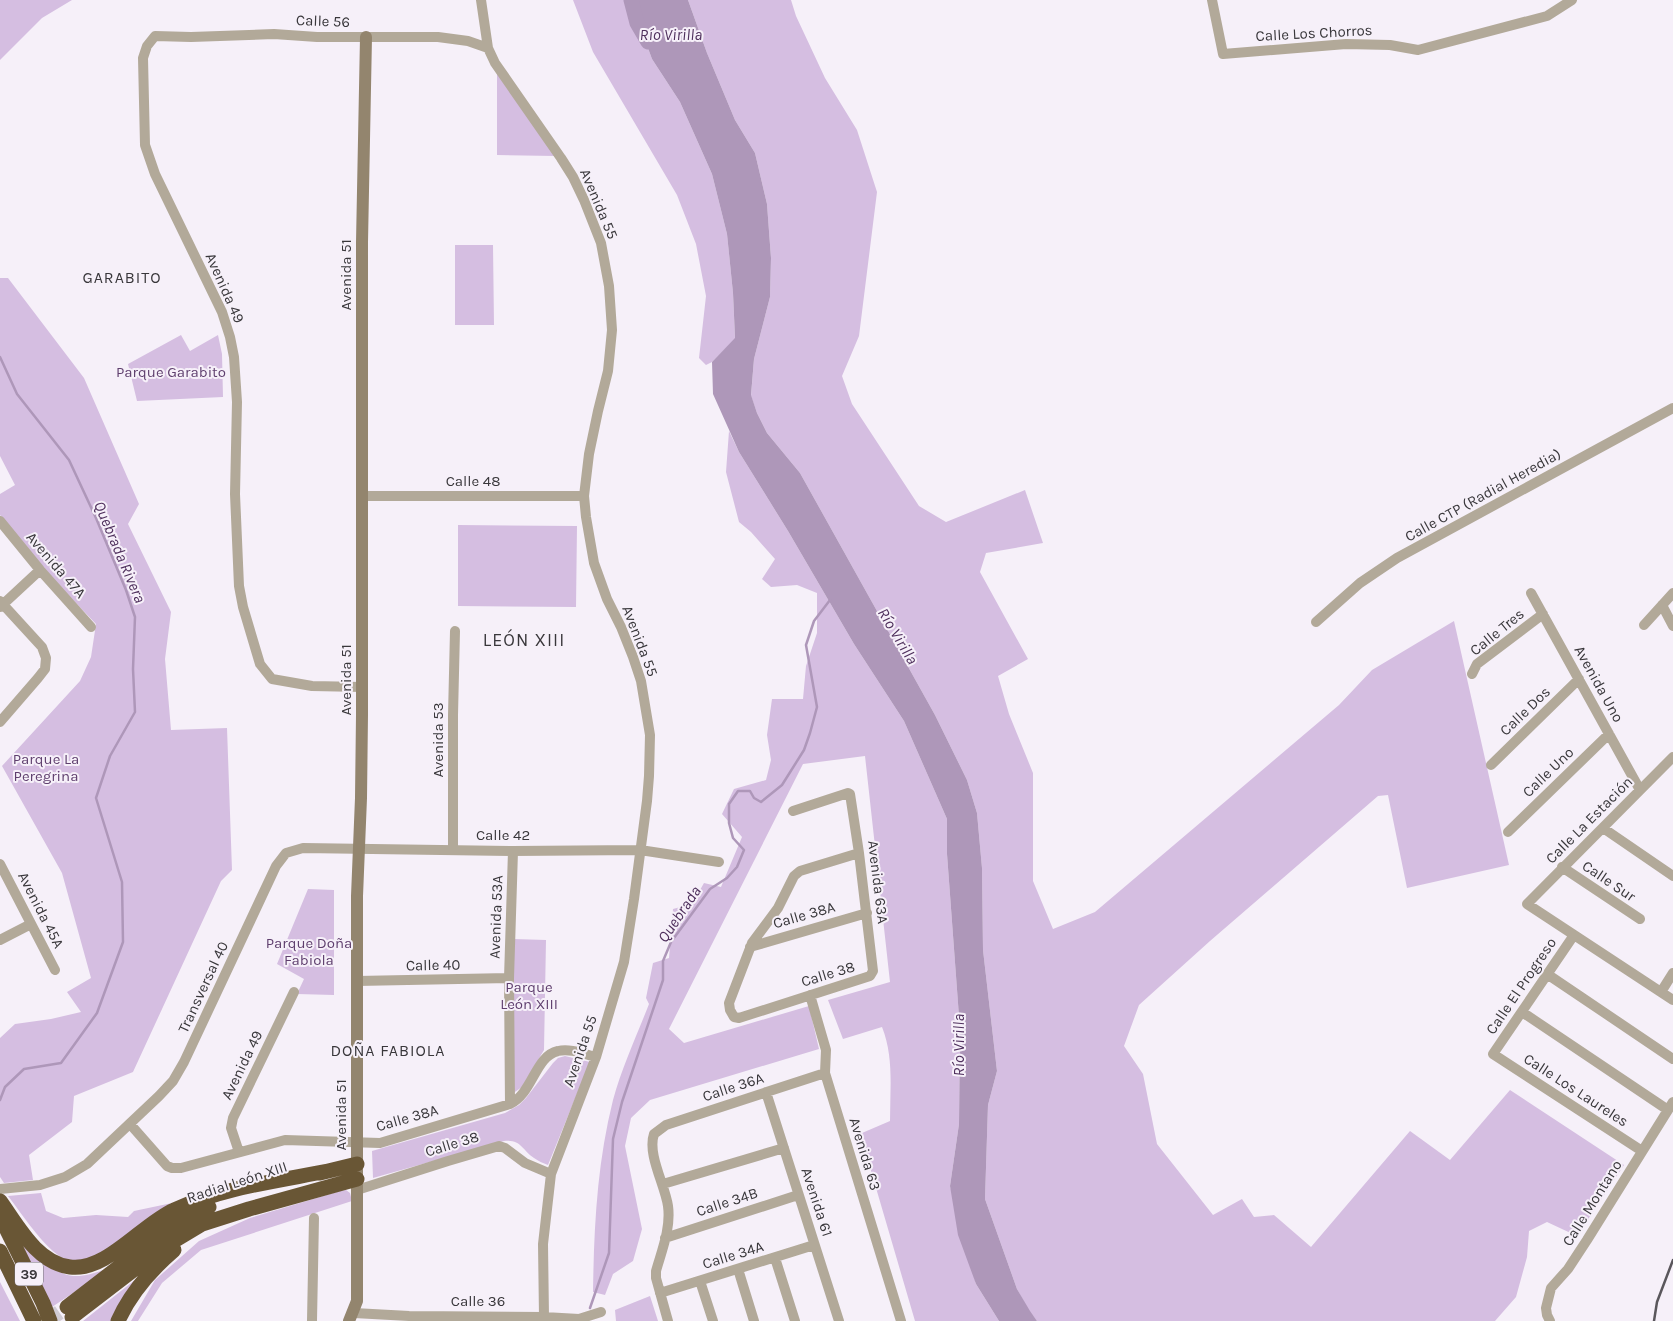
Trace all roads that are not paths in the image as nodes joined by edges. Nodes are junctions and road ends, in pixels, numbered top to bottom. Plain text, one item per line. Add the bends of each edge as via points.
1 (481, 0) edge
2 (1212, 0) edge
3 (1572, 0) edge
4 (155, 36) joint
5 (366, 37) junction
6 (488, 48) junction
7 (1673, 408) edge
8 (363, 496) junction
9 (584, 496) junction
10 (0, 521) edge
11 (40, 570) junction
12 (1531, 592) dead end
13 (1673, 593) edge
14 (1, 604) edge
15 (1662, 605) junction
16 (1543, 614) junction
17 (1316, 622) dead end
18 (1644, 625) dead end
19 (1673, 626) edge
20 (91, 627) dead end
21 (454, 630) dead end
22 (1472, 674) dead end
23 (1579, 679) junction
24 (362, 687) junction
25 (0, 722) edge
26 (1609, 734) junction
27 (1673, 757) edge
28 (1491, 765) dead end
29 (1640, 790) junction
30 (792, 810) dead end
31 (1603, 828) junction
32 (1508, 832) dead end
33 (359, 848) junction
34 (453, 850) junction
35 (640, 850) junction
36 (513, 851) junction
37 (286, 852) joint
38 (860, 853) junction
39 (719, 862) dead end
40 (0, 864) edge
41 (1562, 868) junction
42 (1673, 876) edge
43 (867, 913) junction
44 (1640, 919) dead end
45 (31, 924) junction
46 (1574, 935) junction
47 (0, 940) edge
48 (750, 947) junction
49 (55, 970) dead end
50 (873, 973) joint
51 (1673, 973) edge
52 (1547, 974) junction
53 (510, 978) junction
54 (358, 981) junction
55 (294, 992) dead end
56 (1661, 992) junction
57 (810, 995) junction
58 (1673, 1000) edge
59 (1522, 1012) junction
60 (1493, 1054) joint
61 (596, 1057) junction
62 (1673, 1059) edge
63 (825, 1073) junction
64 (766, 1092) junction
65 (510, 1104) junction
66 (1671, 1106) edge
67 (130, 1124) junction
68 (357, 1143) junction
69 (784, 1148) junction
70 (1642, 1151) junction
71 (239, 1152) junction
72 (328, 1171) junction
73 (551, 1174) junction
74 (357, 1178) junction
75 (663, 1184) junction
76 (0, 1189) edge
77 (798, 1195) junction
78 (0, 1201) edge
79 (249, 1209) junction
80 (314, 1218) dead end
81 (6, 1221) edge
82 (666, 1238) junction
83 (814, 1245) junction
84 (0, 1251) edge
85 (775, 1258) junction
86 (738, 1269) junction
87 (700, 1281) junction
88 (660, 1294) junction
89 (601, 1312) dead end
90 (351, 1317) edge
91 (544, 1317) junction
92 (509, 1319) edge
93 (34, 1321) edge
94 (50, 1321) edge
95 (118, 1321) edge
96 (312, 1321) edge
97 (668, 1321) edge
98 (713, 1321) edge
99 (754, 1321) edge
100 (795, 1321) edge
101 (839, 1321) edge
102 (901, 1321) edge
103 (1550, 1321) edge

1 - 6 street, Avenida 55
2 - 3 street, Calle Los Chorros via 1223,54 1346,44 1390,45 1418,50 1547,16
4 - 5 street, Calle 56 via 274,34
4 - 24 street, Avenida 49 via 143,58 145,145 155,174 222,312 230,337 237,402 234,494 240,586 260,664 272,680 312,686
5 - 6 street, Calle 56 via 438,37 468,41
5 - 8 street, Avenida 51 via 362,242
6 - 9 street, Avenida 55 via 573,177 601,243 609,286 612,330 608,371 589,454
7 - 17 street, Calle CTP (Radial Heredia) via 1397,558 1360,583
8 - 9 street, Calle 48
8 - 24 street, Avenida 51
9 - 35 street, Avenida 55 via 594,563 633,658 647,714 650,776
10 - 11 street, Avenida 47A
11 - 14 street
11 - 20 street, Avenida 47A
12 - 16 street, Avenida Uno
13 - 15 street
14 - 25 street via 42,647 46,658 45,668 38,678
15 - 18 street
15 - 19 street
16 - 22 street, Calle Tres via 1477,664
16 - 23 street, Avenida Uno
21 - 34 street, Avenida 53
23 - 26 street, Avenida Uno
23 - 28 street, Calle Dos
24 - 33 street, Avenida 51
26 - 29 street, Avenida Uno
26 - 32 street, Calle Uno
27 - 29 street, Calle La Estación
29 - 31 street, Calle La Estación
30 - 38 street, Avenida 63A via 850,794
31 - 41 street, Calle La Estación
31 - 42 street
33 - 34 street, Calle 42
33 - 37 street, Calle 42 via 304,848
33 - 54 street, Avenida 51
34 - 36 street, Calle 42
35 - 36 street, Calle 42
35 - 39 street, Calle 42
35 - 61 street, Avenida 55 via 624,962
36 - 53 street, Avenida 53A
37 - 67 street, Transversal 40 via 276,866 184,1062 173,1081
38 - 43 street, Avenida 63A
38 - 48 street via 800,871 794,876 778,908
40 - 45 street, Avenida 45A
41 - 44 street, Calle Sur
41 - 46 street, Calle La Estación via 1528,904
43 - 48 street, Calle 38A
43 - 50 street, Avenida 63A
45 - 47 street
45 - 49 street, Avenida 45A
46 - 52 street, Calle El Progreso
46 - 56 street
48 - 57 street, Calle 38 via 729,1003 734,1017
50 - 57 street, Calle 38
51 - 56 street
52 - 59 street, Calle El Progreso
52 - 62 street
53 - 54 street, Calle 40
53 - 65 street, Avenida 53A
54 - 68 street, Avenida 51
55 - 71 street, Avenida 49 via 233,1118 232,1128
56 - 58 street
57 - 63 street, Avenida 63 via 826,1050
59 - 60 street, Calle El Progreso
59 - 66 street
60 - 70 street, Calle Los Laureles
61 - 65 street, Calle 38A via 570,1051 557,1051 546,1057 519,1100
61 - 73 street, Avenida 55
63 - 64 street, Calle 36A
63 - 102 street, Avenida 63
64 - 69 street, Avenida 61
64 - 75 street, Calle 36A via 657,1130 652,1142
65 - 68 street, Calle 38A via 380,1143
66 - 70 street, Calle Montano
67 - 71 street, Calle 38A via 172,1168
67 - 76 street via 87,1164 65,1177 40,1185
68 - 71 street, Calle 38A via 285,1140
68 - 74 street, Avenida 51
69 - 75 street
69 - 77 street, Avenida 61
70 - 103 street, Calle Montano via 1583,1247 1551,1288 1546,1308
72 - 74 highway, Radial León XIII
72 - 79 highway, Radial León XIII via 194,1212 166,1230 69,1312 177,1238 202,1224
72 - 81 highway via 205,1198 174,1210 100,1261 81,1267 51,1261
73 - 74 street, Calle 38 via 525,1163 499,1146 439,1163
73 - 91 street, Avenida 55 via 543,1244
74 - 79 highway, Radial León XIII
74 - 90 street, Avenida 51 via 358,1301
75 - 82 street via 668,1208
77 - 82 street, Calle 34B
77 - 83 street, Avenida 61
78 - 81 highway
79 - 95 highway via 192,1236 173,1250 133,1295
80 - 96 street
81 - 94 highway, 39
82 - 88 street via 656,1271
83 - 85 street, Calle 34A
83 - 101 street, Avenida 61
84 - 93 highway, 39
85 - 86 street, Calle 34A
85 - 100 street
86 - 87 street, Calle 34A
86 - 99 street
87 - 88 street, Calle 34A
87 - 98 street
88 - 97 street
89 - 91 street, Calle 36 via 579,1319
90 - 92 street, Calle 36
91 - 92 street, Calle 36

